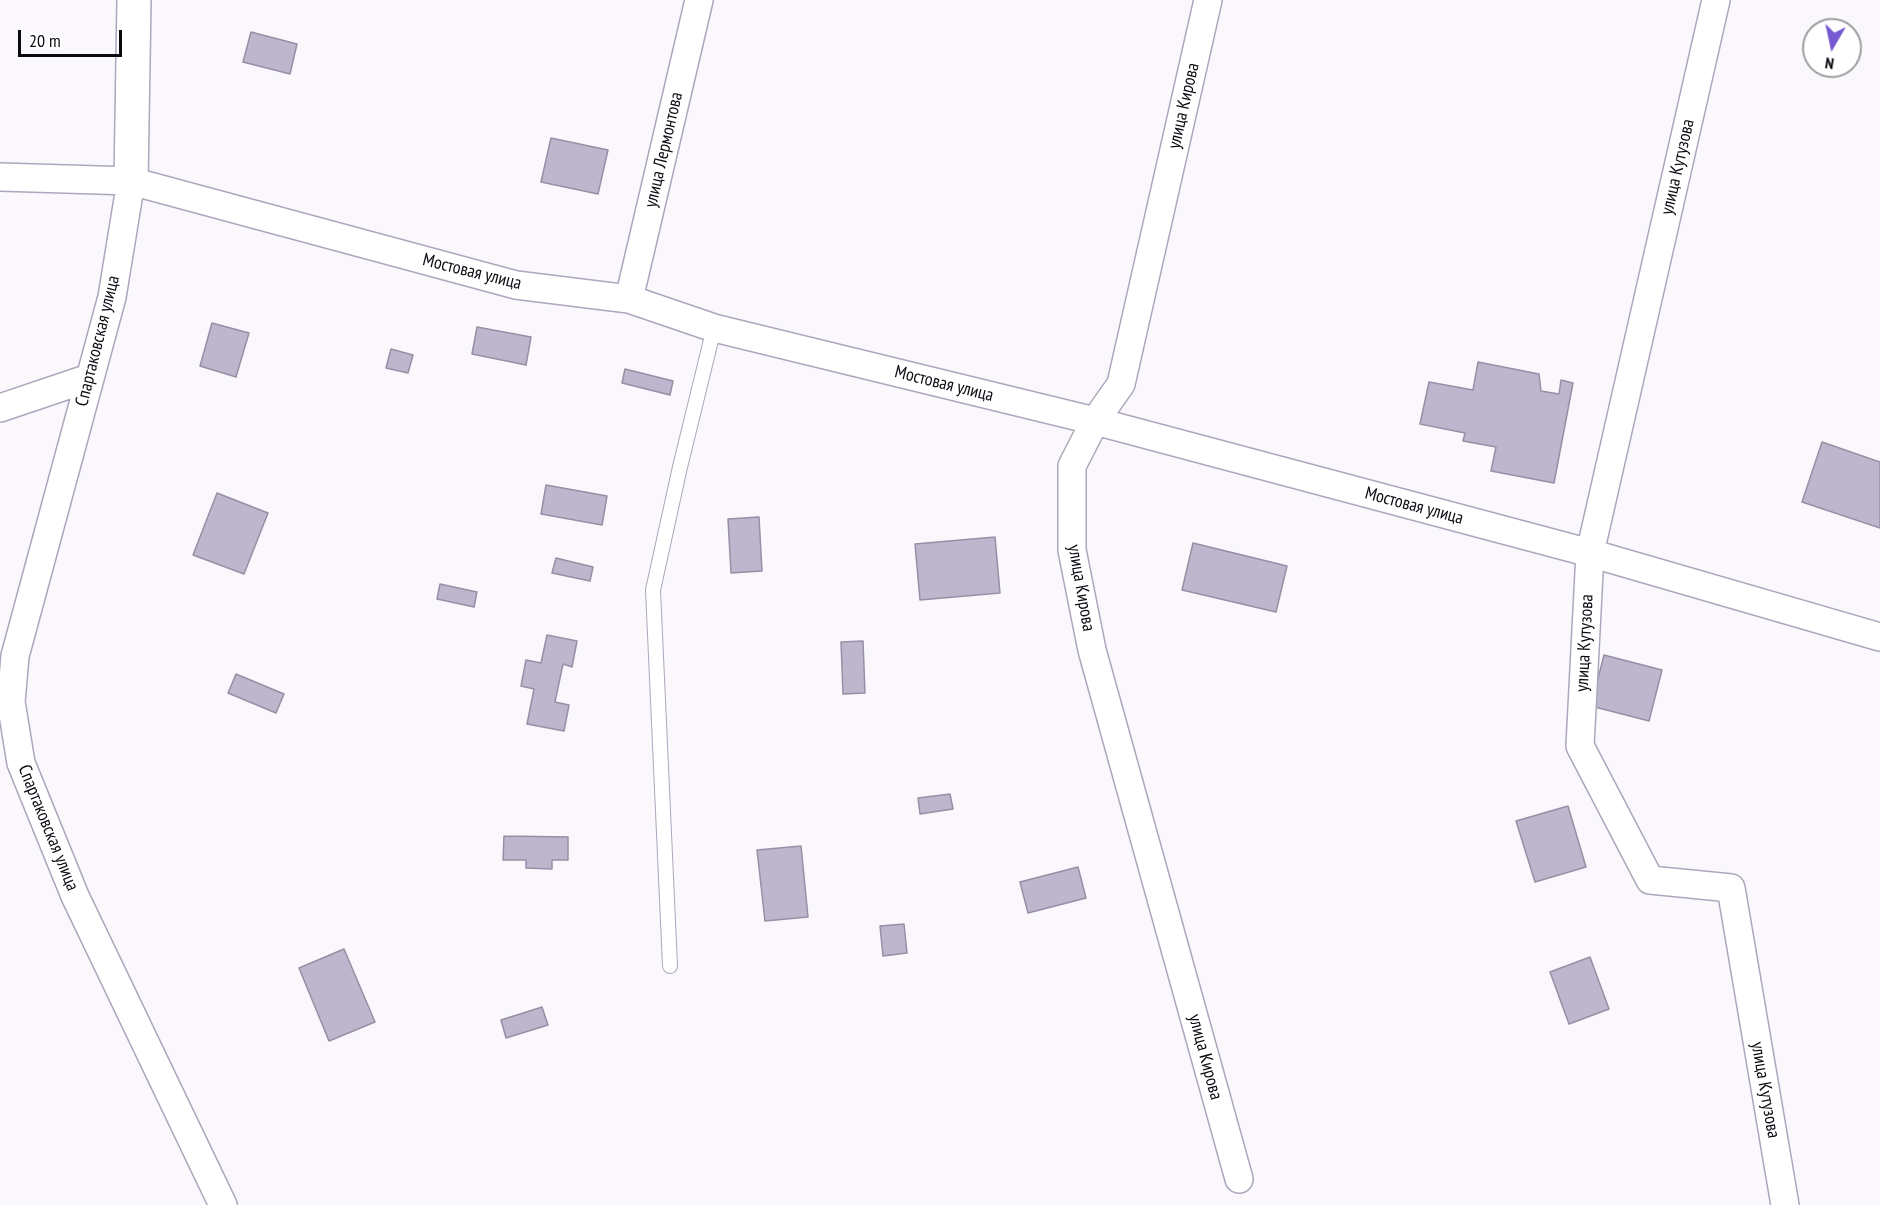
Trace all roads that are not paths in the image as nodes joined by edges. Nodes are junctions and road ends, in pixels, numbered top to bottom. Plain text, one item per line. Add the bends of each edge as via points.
1 (134, 0) edge
2 (699, 0) edge
3 (1208, 0) edge
4 (1716, 0) edge
5 (0, 177) edge
6 (131, 181) junction
7 (629, 299) junction
8 (714, 328) junction
9 (89, 378) junction
10 (0, 408) edge
11 (1095, 421) junction
12 (1590, 553) junction
13 (1880, 637) edge
14 (670, 966) dead end
15 (1239, 1179) dead end
16 (223, 1205) edge
17 (1785, 1205) edge

1 - 6 street
2 - 7 street, улица Лермонтова
3 - 11 street, улица Кирова via 1121,384
4 - 12 street, улица Кутузова
5 - 6 street, Мостовая улица
6 - 7 street, Мостовая улица via 516,285
6 - 9 street, Спартаковская улица via 112,297
7 - 8 street, Мостовая улица
8 - 11 street, Мостовая улица
8 - 14 lane via 653,590
9 - 10 street
9 - 16 street, Спартаковская улица via 15,656 11,702 16,733 21,763 75,896
11 - 12 street, Мостовая улица
11 - 15 street, улица Кирова via 1072,466 1072,550 1092,650
12 - 13 street, Мостовая улица
12 - 17 street, улица Кутузова via 1580,746 1650,880 1731,888

